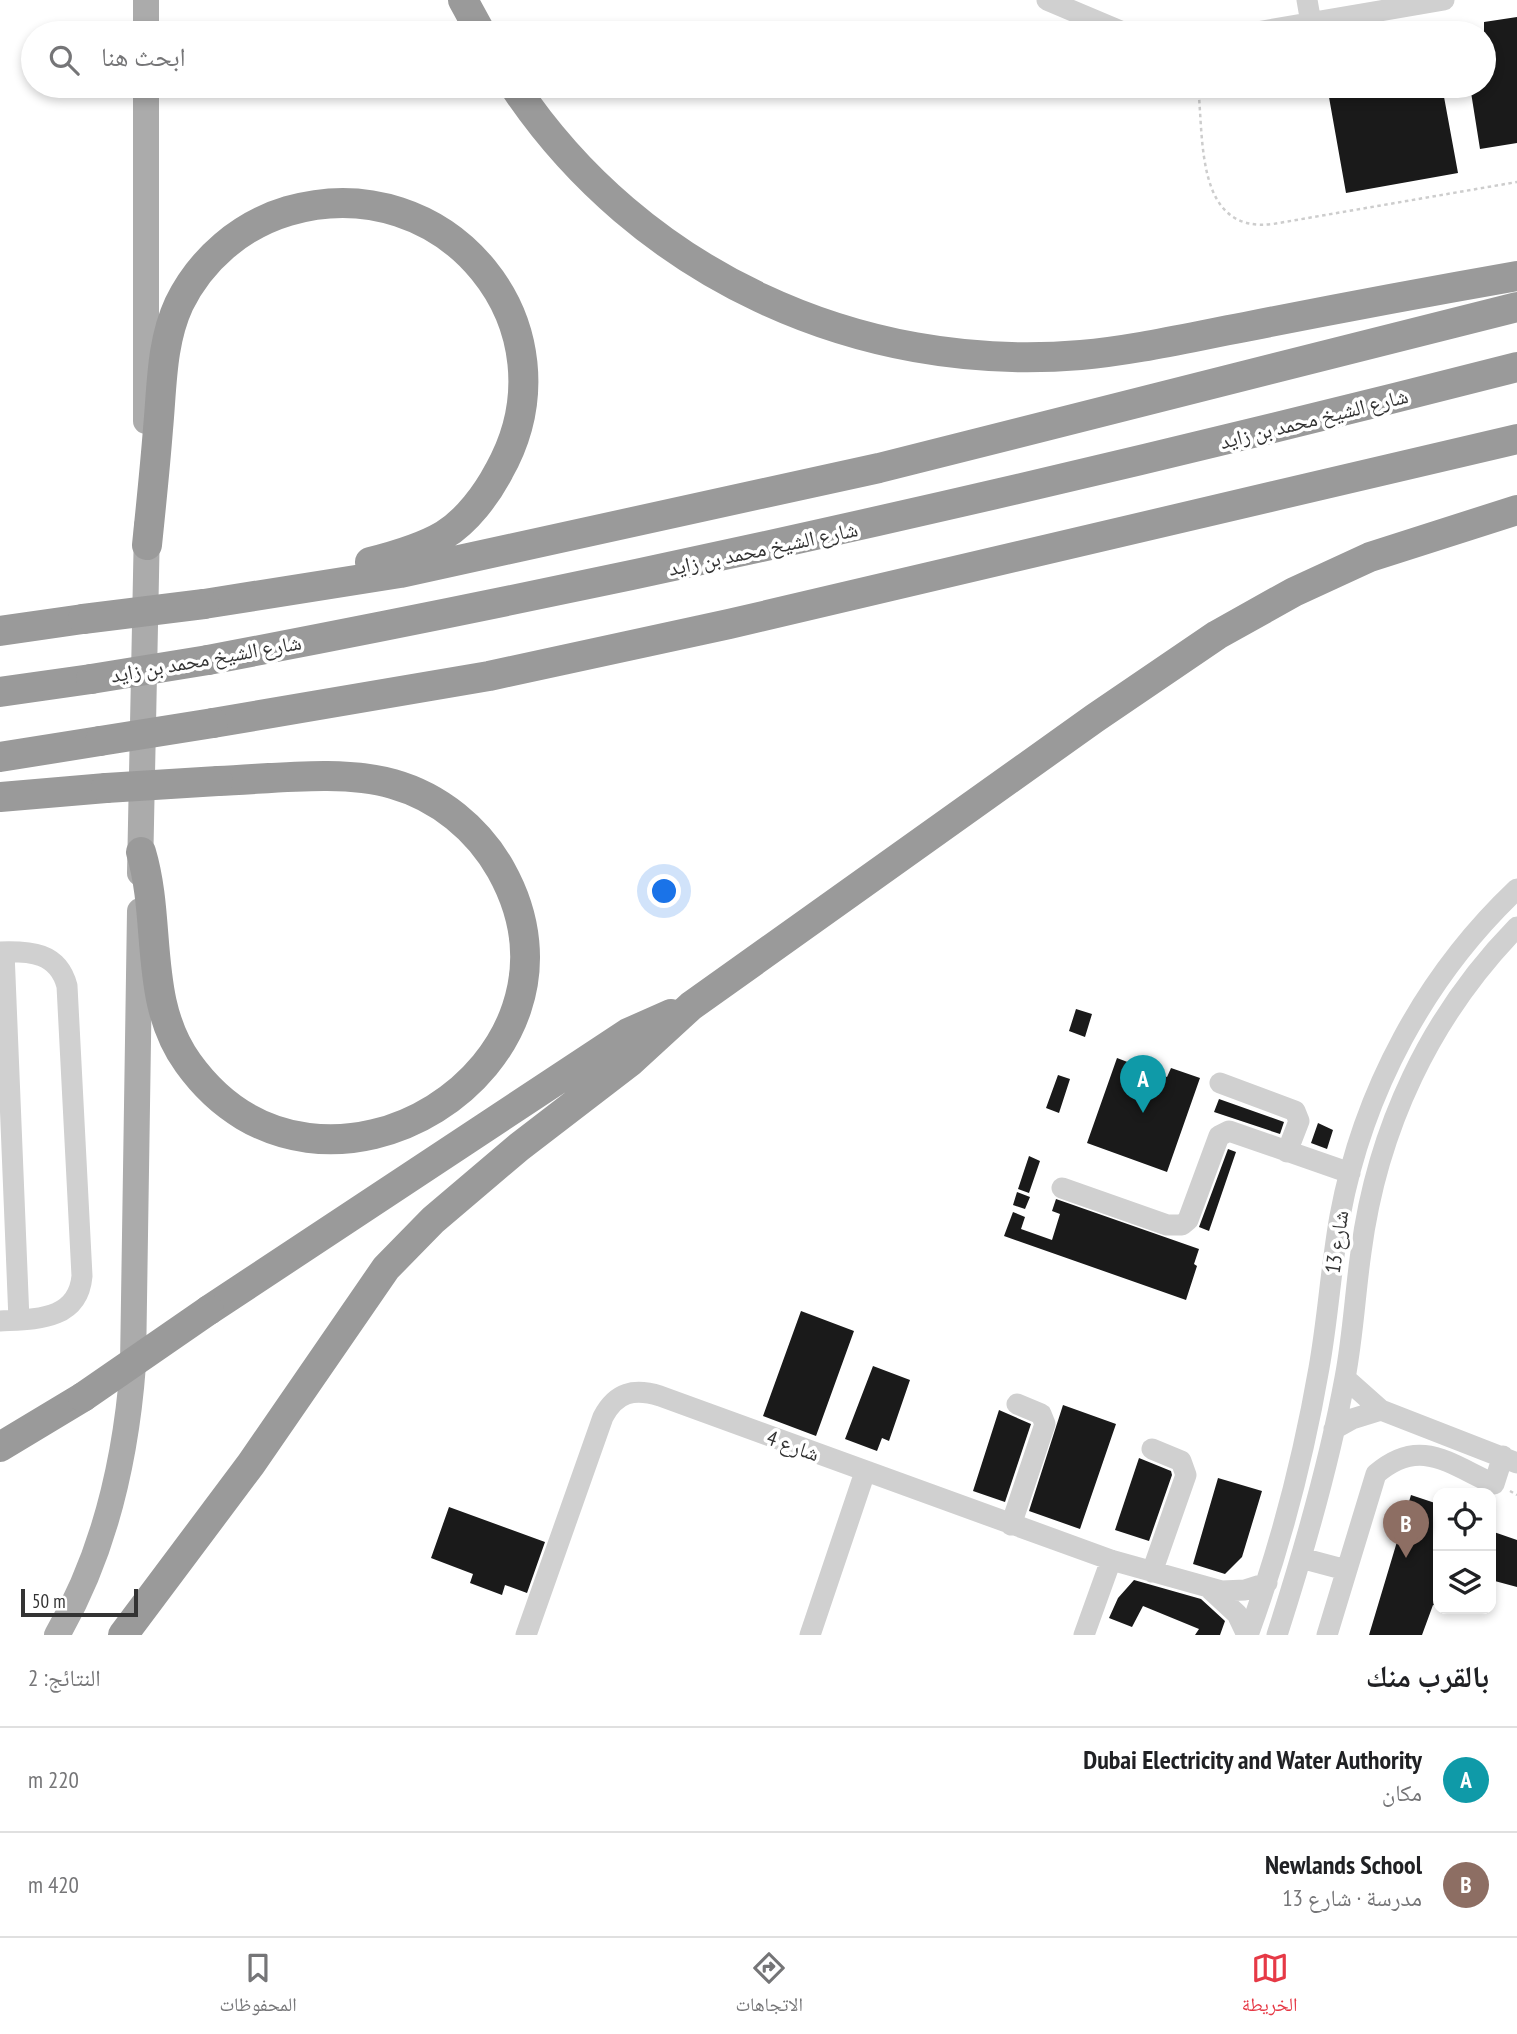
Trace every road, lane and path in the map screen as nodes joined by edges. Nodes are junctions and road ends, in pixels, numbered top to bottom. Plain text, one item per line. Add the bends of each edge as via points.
1 (146, 0) edge
2 (463, 0) edge
3 (483, 0) edge
4 (1047, 0) edge
5 (1307, 0) edge
6 (1444, 0) edge
7 (1420, 2) edge
8 (146, 21) edge
9 (474, 21) edge
10 (493, 21) edge
11 (1097, 21) edge
12 (1311, 21) edge
13 (1321, 21) edge
14 (146, 98) edge
15 (523, 98) edge
16 (531, 98) edge
17 (1200, 98) edge
18 (540, 121) junction
19 (1517, 182) edge
20 (1517, 276) edge
21 (1517, 307) edge
22 (1517, 367) edge
23 (1517, 439) edge
24 (1517, 510) edge
25 (146, 545) junction
26 (218, 602) junction
27 (0, 631) edge
28 (0, 692) edge
29 (0, 757) edge
30 (0, 797) edge
31 (141, 852) junction
32 (1517, 889) edge
33 (1517, 927) edge
34 (2, 952) edge
35 (691, 1006) junction
36 (1220, 1083) dead end
37 (1287, 1152) junction
38 (1350, 1173) junction
39 (1062, 1188) dead end
40 (10, 1320) edge
41 (1345, 1378) junction
42 (1017, 1404) dead end
43 (1381, 1410) junction
44 (1334, 1429) junction
45 (0, 1447) edge
46 (1152, 1449) dead end
47 (1510, 1459) edge
48 (865, 1472) junction
49 (1011, 1525) junction
50 (1301, 1558) junction
51 (1111, 1560) junction
52 (1342, 1569) junction
53 (1152, 1572) junction
54 (1267, 1583) junction
55 (1210, 1589) junction
56 (57, 1635) edge
57 (123, 1635) edge
58 (526, 1635) edge
59 (810, 1635) edge
60 (1084, 1635) edge
61 (1247, 1635) edge
62 (1277, 1635) edge
63 (1318, 1635) edge
64 (1327, 1635) edge

1 - 8 main road
2 - 9 highway
3 - 10 highway
4 - 11 street
5 - 12 street
6 - 7 street
7 - 13 street
14 - 25 main road
15 - 18 highway
16 - 18 highway
17 - 19 path via 1212,192 1229,217 1243,223 1273,224
18 - 20 highway via 613,201 699,266 793,314 917,348 1015,357 1092,354
21 - 26 highway via 879,468 400,573
22 - 28 highway, شارع الشيخ محمد بن زايد, bridge via 933,511 489,607 208,660
23 - 29 highway, bridge via 489,676
24 - 35 highway via 1370,557 1217,635
25 - 26 highway via 165,348 179,304 202,267 233,237 268,217 313,204 371,204 439,228 474,257 501,294 519,338 526,389 514,445 487,494 446,534 393,556 262,585
25 - 31 main road
26 - 27 highway, bridge
30 - 31 highway, bridge via 218,781 341,778 392,783 438,804 486,846 515,903 524,949 523,972 507,1030 492,1056 459,1093 400,1129 315,1139 265,1126 221,1100 186,1062 164,1015 153,908
31 - 56 main road via 130,1409 106,1521 88,1573
32 - 38 street, شارع 13 via 1469,940 1418,1012 1375,1094
33 - 41 street, شارع 13 via 1441,1022 1397,1108 1370,1202
34 - 40 street
34 - 40 street via 30,951 48,957 61,969 67,986 81,1266 78,1293 68,1307 53,1316
35 - 45 highway, bridge via 628,1033 83,1397
35 - 57 highway via 631,1061 433,1220 386,1268 251,1464
36 - 37 street via 1295,1111 1299,1121
37 - 38 street
37 - 39 street via 1223,1133 1188,1220 1175,1227
38 - 54 street, شارع 13 via 1310,1417 1283,1536
41 - 43 street
41 - 44 street, شارع 13
42 - 49 street via 1041,1414 1045,1424
43 - 44 street
43 - 47 street
44 - 50 street, شارع 13
46 - 53 street via 1181,1461 1186,1475
47 - 52 street via 1494,1484 1421,1453 1388,1464 1376,1474
48 - 49 street, شارع 4
48 - 58 street, شارع 4 via 660,1396 621,1395 603,1417
48 - 59 street
49 - 51 street, شارع 4
50 - 52 street
50 - 62 street, شارع 13
51 - 53 street, شارع 4
51 - 60 street
52 - 63 street
52 - 64 street
53 - 55 street, شارع 4
54 - 55 street, شارع 4 via 1245,1590
54 - 61 street, شارع 13
55 - 61 street, شارع 4 via 1237,1614

